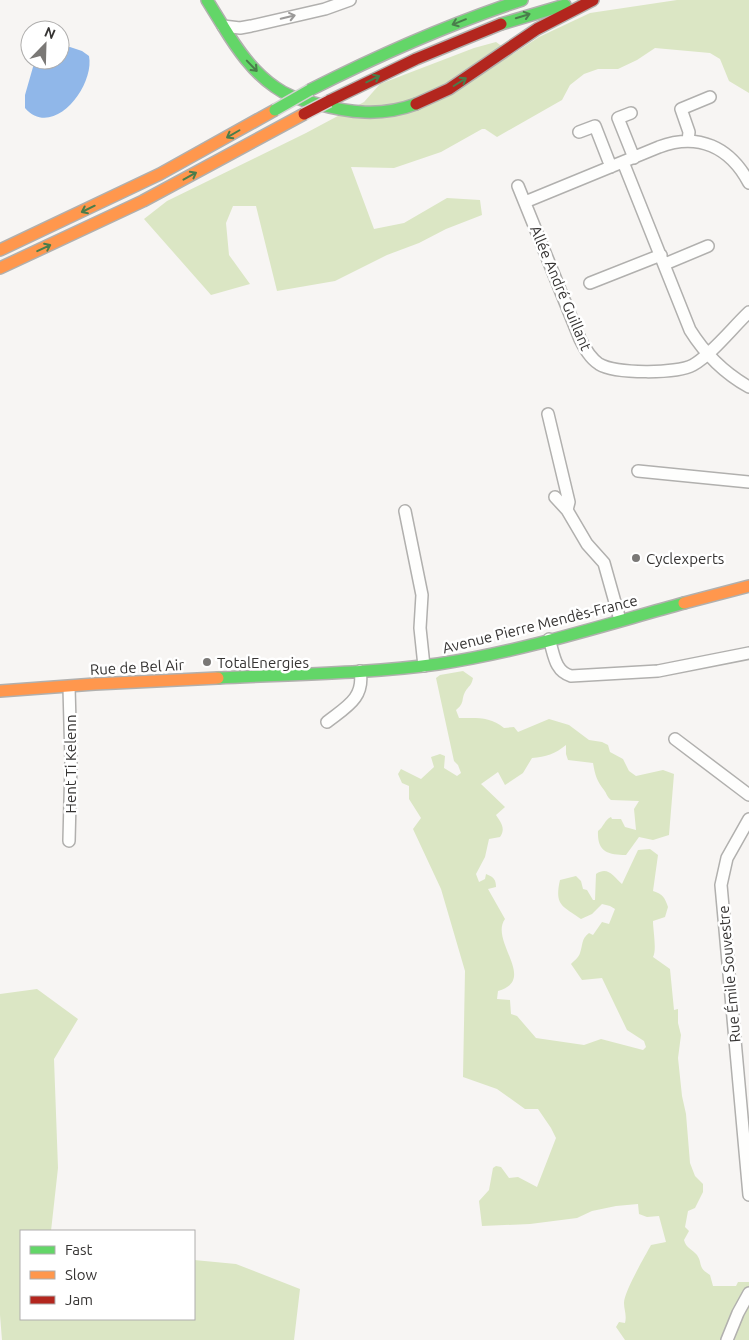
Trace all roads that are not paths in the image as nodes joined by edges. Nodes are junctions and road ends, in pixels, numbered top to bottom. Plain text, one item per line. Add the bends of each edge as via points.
1 (207, 0) edge
2 (350, 0) edge
3 (522, 0) edge
4 (583, 0) edge
5 (593, 0) edge
6 (223, 26) junction
7 (710, 97) dead end
8 (631, 113) dead end
9 (579, 132) dead end
10 (688, 141) junction
11 (634, 158) junction
12 (623, 162) junction
13 (611, 167) junction
14 (749, 183) edge
15 (518, 186) dead end
16 (525, 202) junction
17 (708, 246) dead end
18 (0, 250) edge
19 (663, 260) junction
20 (0, 268) edge
21 (590, 283) dead end
22 (749, 312) edge
23 (707, 354) junction
24 (749, 387) edge
25 (548, 414) dead end
26 (638, 471) dead end
27 (749, 482) edge
28 (555, 497) dead end
29 (567, 510) junction
30 (405, 511) dead end
31 (749, 586) edge
32 (620, 620) junction
33 (550, 639) junction
34 (749, 653) edge
35 (424, 666) junction
36 (360, 671) junction
37 (305, 673) joint
38 (69, 687) junction
39 (0, 691) edge
40 (327, 722) dead end
41 (674, 739) dead end
42 (749, 795) edge
43 (749, 819) edge
44 (69, 841) dead end
45 (745, 1110) edge
46 (749, 1195) edge
47 (749, 1293) edge
48 (727, 1340) edge

1 - 6 main road
6 -> 2 street via 251,26
3 -> 18 main road, bridge via 433,32 350,70 160,174
20 -> 4 main road, bridge via 143,201 329,100 421,56 503,22
6 -> 5 main road via 244,58 283,92 335,109 378,113 416,103 453,87 540,27
7 - 10 street via 681,109
8 - 11 street via 618,118
9 - 13 street via 595,126
10 - 11 street via 669,143
10 - 14 street via 703,143 723,152 738,165
11 - 12 street
12 - 13 street
12 - 19 street
13 - 16 street
15 - 16 street, Allée André Guillant
16 - 23 street, Allée André Guillant via 580,339 596,361 617,370 675,370 694,364
17 - 19 street
19 - 21 street
19 - 23 street via 690,330
22 - 23 street, Allée André Guillant
23 - 24 street
25 - 29 street via 568,502
26 - 27 street
28 - 29 street
29 - 32 street via 587,544 604,563
30 - 35 street via 422,595 420,621
31 - 32 main road, Avenue Pierre Mendès-France
32 - 33 main road, Avenue Pierre Mendès-France
33 - 34 street via 559,669 571,676 658,671
33 - 35 main road, Avenue Pierre Mendès-France via 494,654
35 - 36 main road, Avenue Pierre Mendès-France
36 - 37 main road, Avenue Pierre Mendès-France
36 - 40 street via 361,684 356,698
37 - 38 main road, Rue de Bel Air
38 - 39 main road, Rue de Bel Air
38 - 44 street, Hent Ti Kelenn
41 - 42 street
43 - 45 street, Rue Émile Souvestre via 727,858 721,885
45 - 46 street, Rue Émile Souvestre
47 - 48 street

